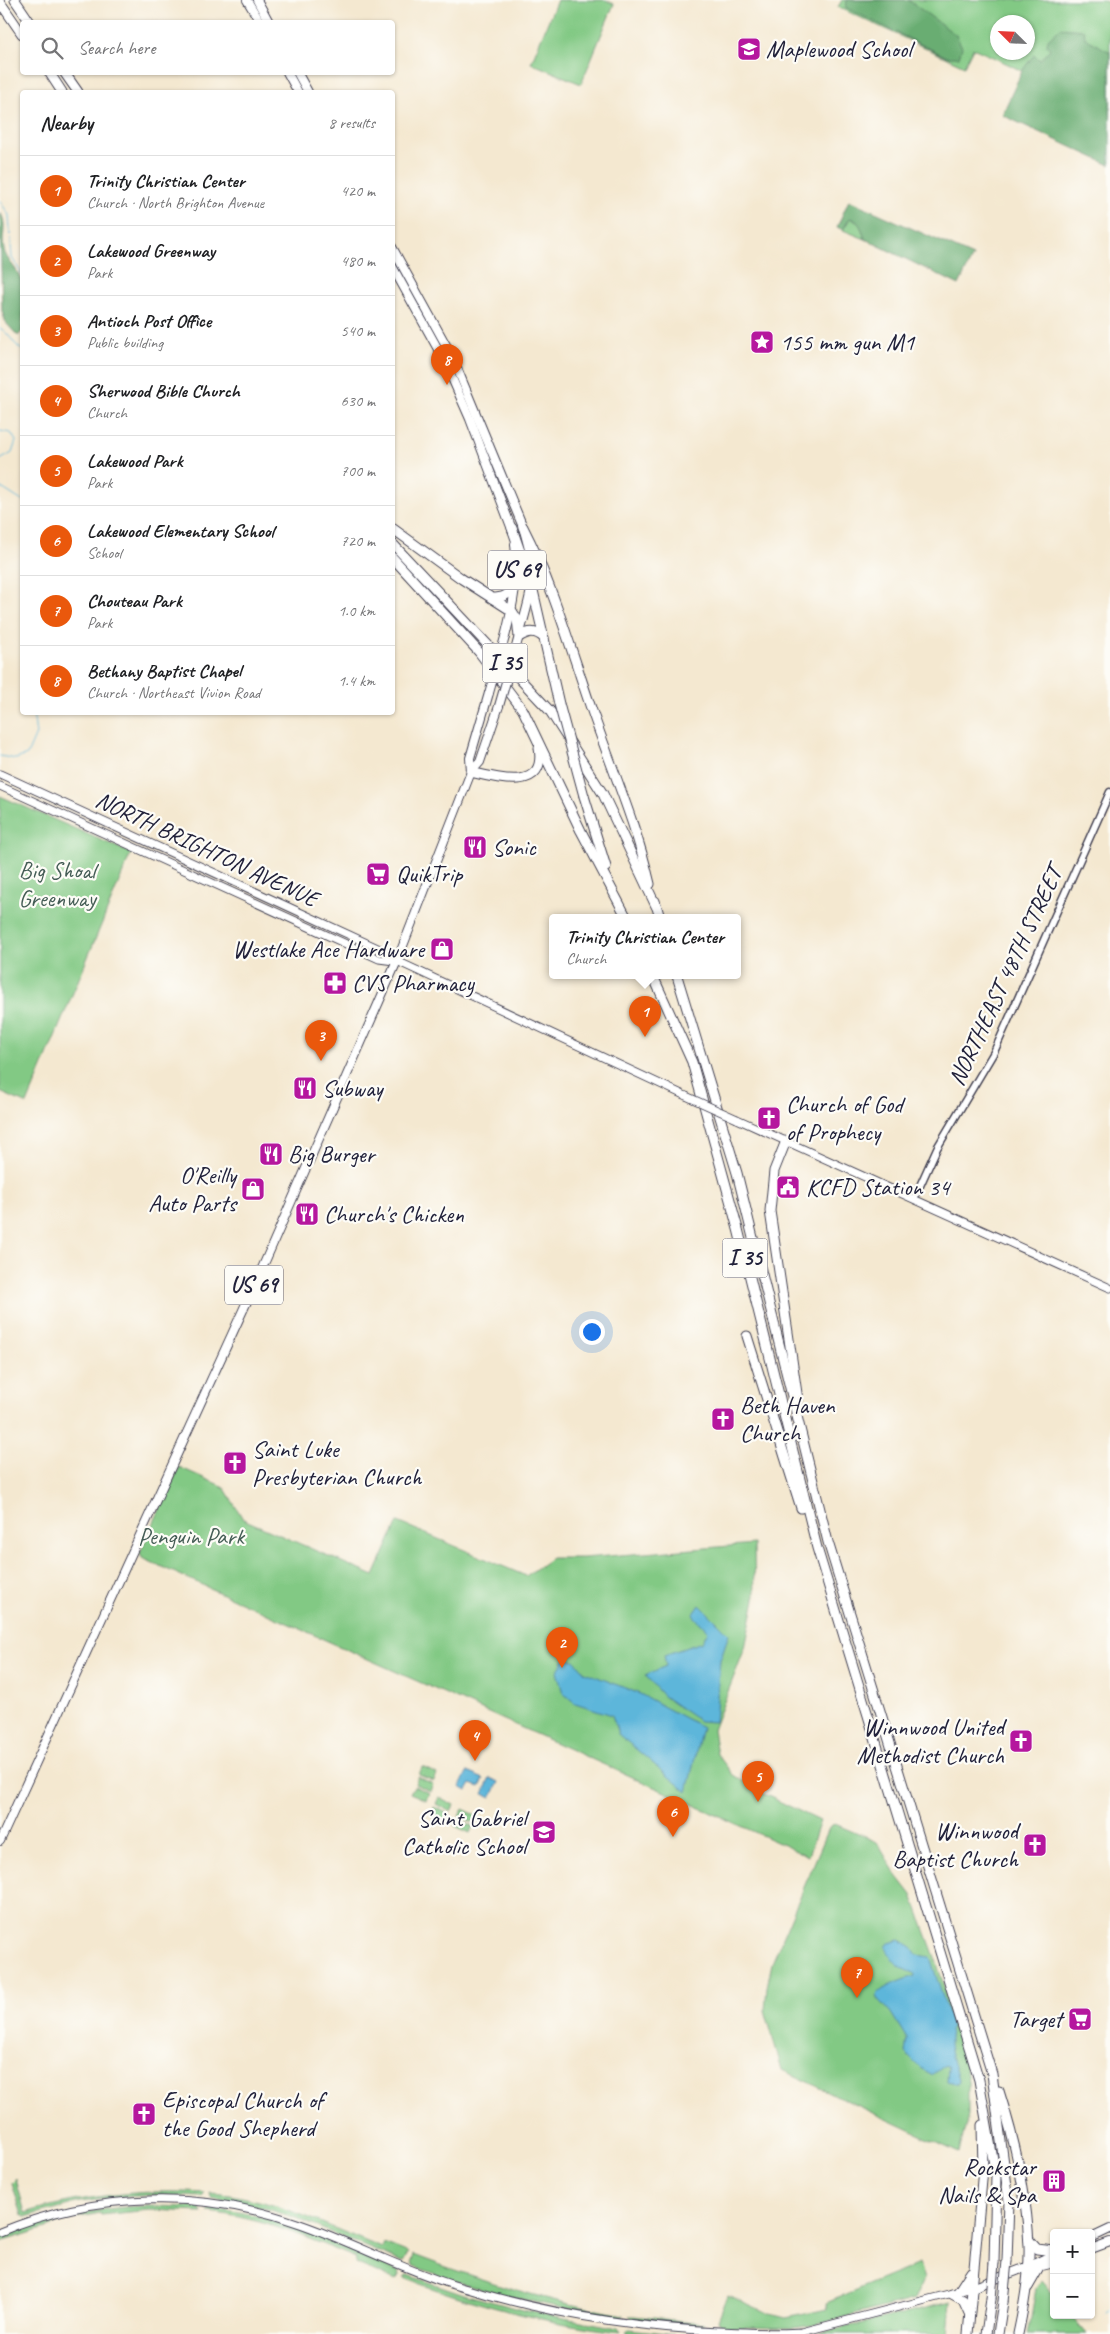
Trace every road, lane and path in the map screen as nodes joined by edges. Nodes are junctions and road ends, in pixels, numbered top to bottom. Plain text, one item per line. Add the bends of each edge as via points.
1 (15, 0) edge
2 (247, 0) edge
3 (257, 0) edge
4 (0, 2) edge
5 (29, 20) edge
6 (259, 20) edge
7 (268, 20) edge
8 (20, 31) edge
9 (51, 75) edge
10 (66, 75) edge
11 (289, 75) edge
12 (298, 75) edge
13 (61, 90) edge
14 (77, 90) edge
15 (297, 90) edge
16 (307, 90) edge
17 (395, 252) edge
18 (395, 271) edge
19 (523, 527) junction
20 (512, 528) junction
21 (395, 530) edge
22 (395, 546) edge
23 (395, 560) edge
24 (515, 586) junction
25 (532, 586) junction
26 (492, 598) junction
27 (512, 611) junction
28 (518, 637) junction
29 (544, 638) junction
30 (537, 738) junction
31 (471, 772) junction
32 (0, 774) edge
33 (0, 786) edge
34 (1110, 792) edge
35 (621, 906) junction
36 (656, 906) junction
37 (625, 914) edge
38 (659, 914) edge
39 (397, 961) junction
40 (654, 979) edge
41 (678, 979) edge
42 (786, 1141) junction
43 (914, 1199) junction
44 (1110, 1288) edge
45 (747, 1336) dead end
46 (803, 1440) junction
47 (817, 1548) junction
48 (0, 1841) edge
49 (992, 2074) junction
50 (979, 2080) junction
51 (1110, 2230) edge
52 (0, 2232) edge
53 (1095, 2236) edge
54 (1029, 2240) junction
55 (1110, 2242) edge
56 (1095, 2248) edge
57 (1050, 2251) edge
58 (1050, 2254) edge
59 (1050, 2264) edge
60 (972, 2267) junction
61 (1028, 2267) junction
62 (1039, 2268) junction
63 (972, 2288) junction
64 (955, 2293) junction
65 (1025, 2294) junction
66 (970, 2314) junction
67 (968, 2334) edge
68 (986, 2334) edge
69 (998, 2334) edge
70 (1018, 2334) edge

1 - 5 highway
2 - 6 main road
3 - 7 main road
4 - 8 highway
9 - 13 highway
10 - 14 highway
11 - 15 main road
12 - 16 main road
17 - 19 main road, US 69 via 452,356
18 - 20 main road, US 69 via 444,360
19 - 25 main road, US 69 via 530,554
19 - 36 highway via 538,558 624,794
20 - 24 main road, US 69 via 516,552
20 - 25 highway
21 - 26 highway
22 - 36 highway, I 35 via 550,711 603,794
23 - 30 highway, I 35 via 480,652 523,710
24 - 26 highway via 503,598
24 - 27 main road, US 69
25 - 28 main road, US 69
25 - 29 highway
26 - 27 highway
27 - 28 highway via 517,619
27 - 31 main road, US 69, bridge via 470,758
28 - 29 highway via 535,632
28 - 31 main road, US 69, bridge via 480,762
29 - 35 highway, bridge via 598,846
30 - 31 highway via 539,763 529,776 506,779
30 - 35 highway, I 35
31 - 39 main road, US 69
32 - 39 main road, NORTH BRIGHTON AVENUE via 382,950
33 - 39 main road, NORTH BRIGHTON AVENUE via 379,959
34 - 43 street, NORTHEAST 48TH STREET via 994,1052 937,1148
35 - 37 highway, I 35
36 - 38 highway, I 35
39 - 42 main road, NORTH BRIGHTON AVENUE, bridge
39 - 48 main road, US 69 via 248,1299
40 - 47 highway, I 35 via 692,1062 738,1229
41 - 46 highway, I 35 via 737,1173
42 - 43 main road, NORTH BRIGHTON AVENUE
42 - 46 highway via 774,1171 770,1211
43 - 44 main road, NORTH BRIGHTON AVENUE
45 - 47 highway via 808,1530
46 - 49 highway, I 35 via 828,1542
47 - 50 highway, I 35
49 - 54 highway via 1017,2161 1025,2197
49 - 69 highway, I 35, bridge via 1009,2201 1007,2261
50 - 60 highway via 983,2156
50 - 68 highway, I 35, bridge via 996,2176 994,2263
51 - 53 main road
52 - 64 main road via 60,2212 118,2201 168,2200 232,2206 301,2224 418,2273 492,2296 583,2317 676,2329 774,2334 802,2332
54 - 57 highway via 1037,2249
54 - 61 highway
55 - 56 main road
58 - 61 main road
59 - 62 main road
60 - 63 highway
60 - 64 highway via 968,2279
61 - 62 main road
61 - 63 main road
61 - 65 highway
62 - 65 highway
63 - 64 main road
63 - 66 highway
64 - 66 highway
65 - 70 highway
66 - 67 highway

